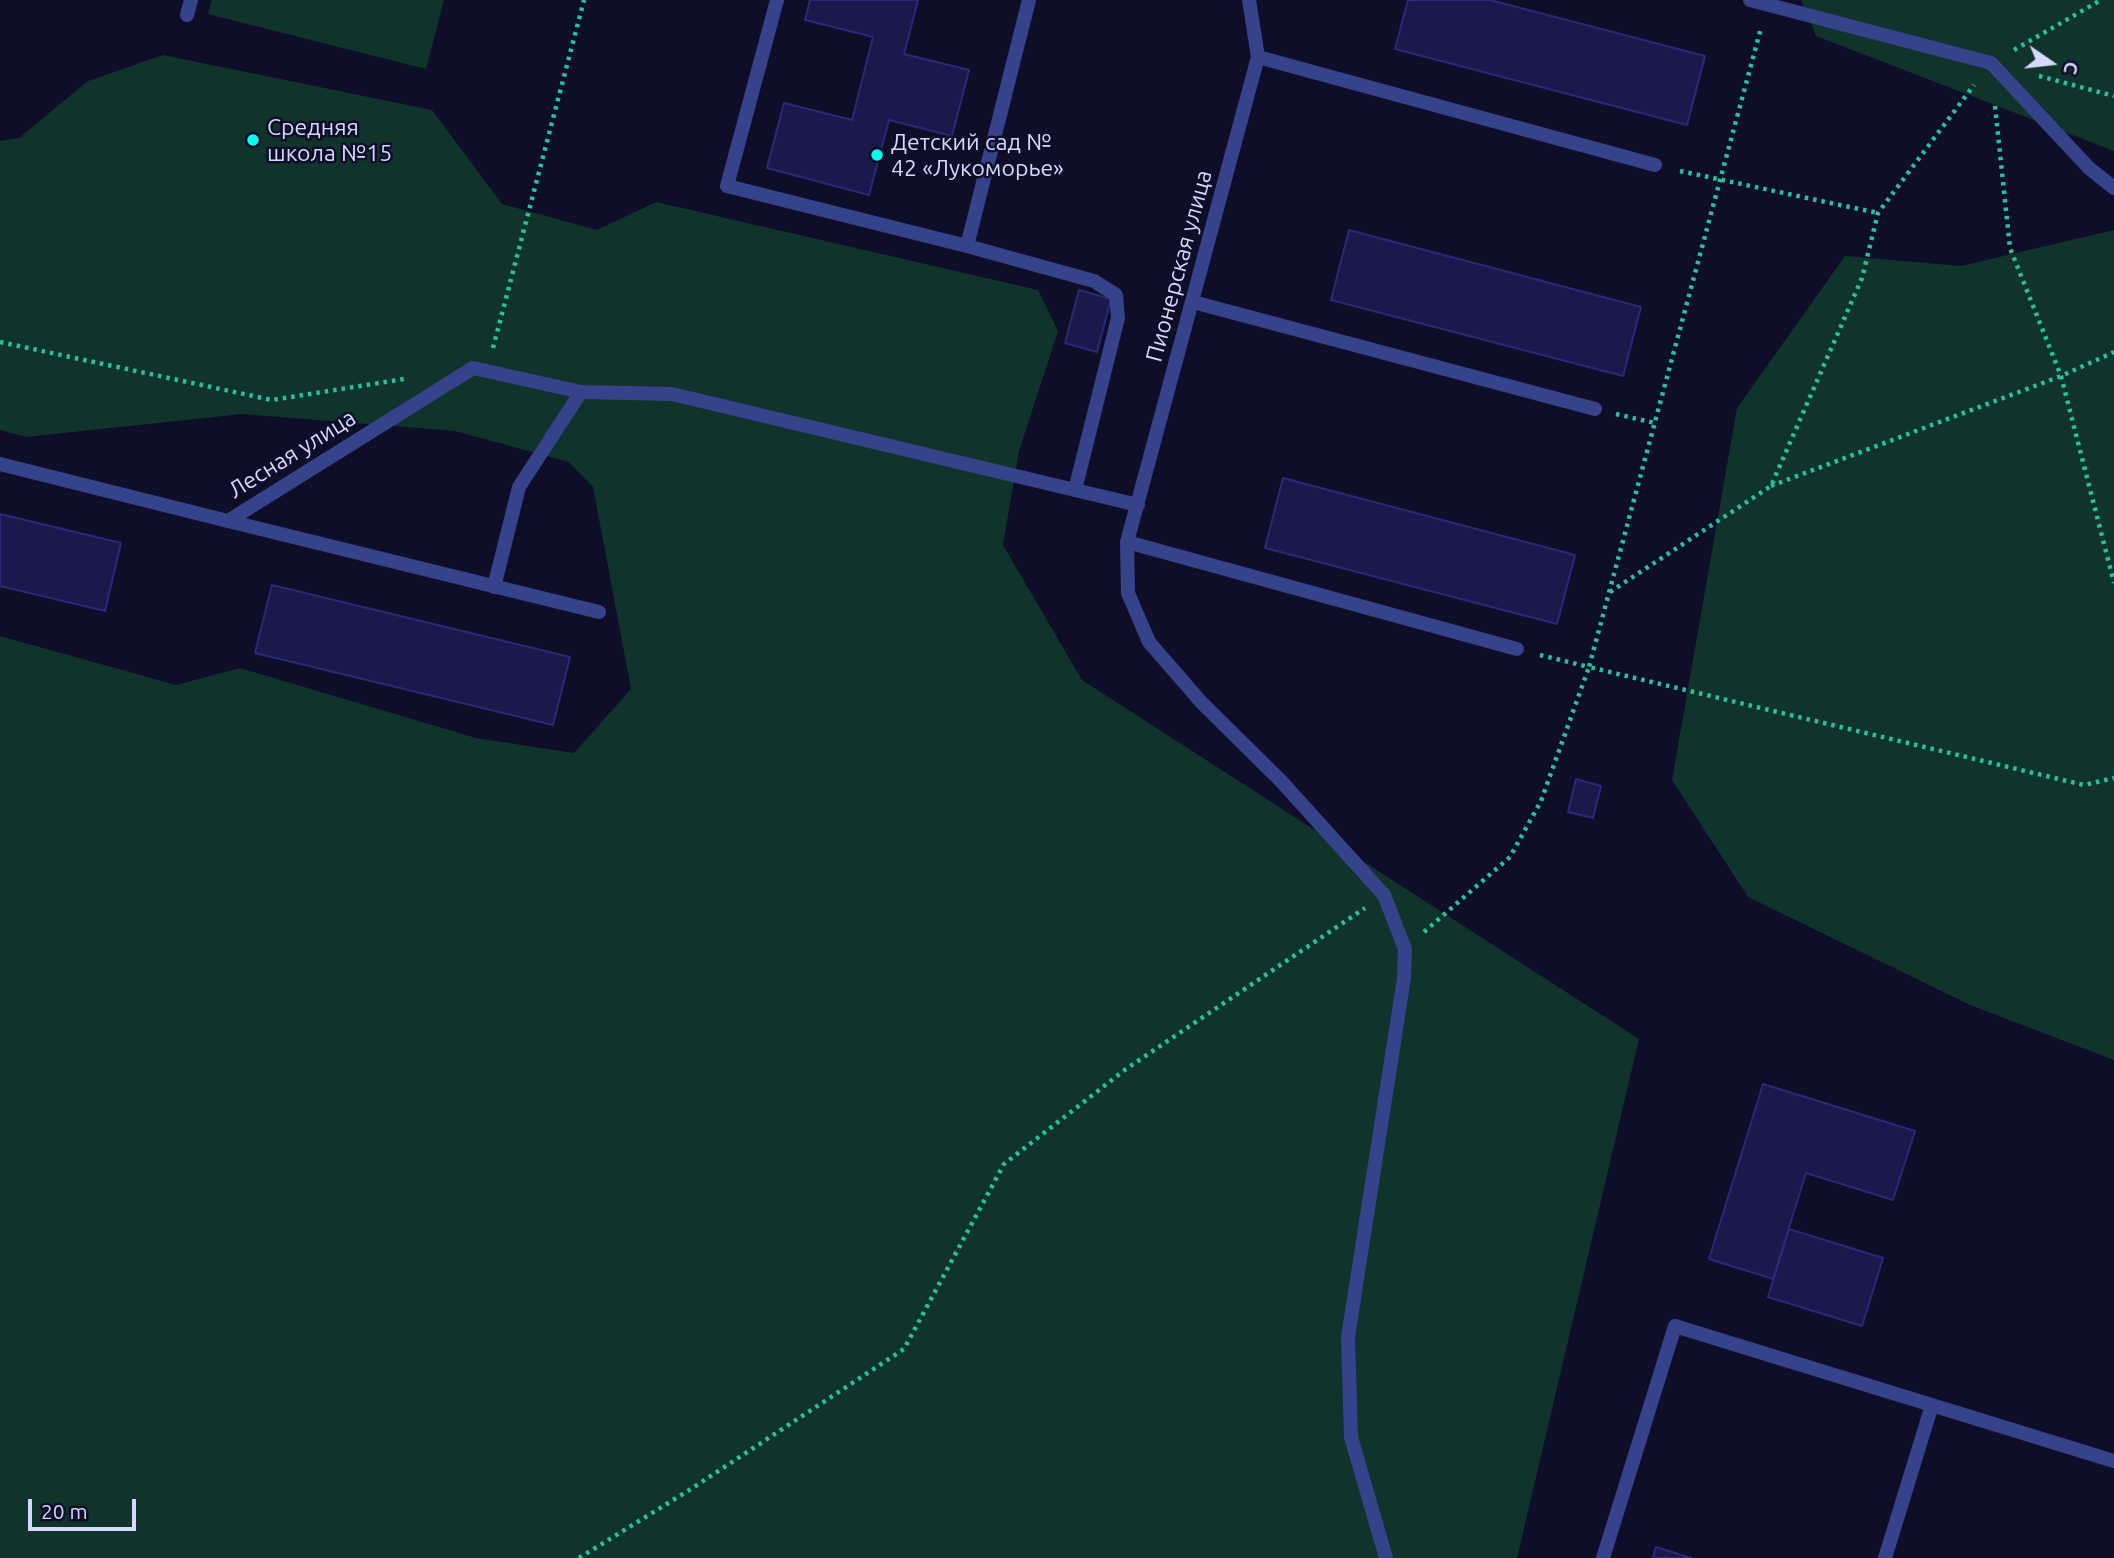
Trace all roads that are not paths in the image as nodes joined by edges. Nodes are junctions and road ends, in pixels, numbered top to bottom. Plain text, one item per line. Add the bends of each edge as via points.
1 (191, 0) edge
2 (777, 0) edge
3 (1029, 0) edge
4 (1249, 0) edge
5 (1750, 0) edge
6 (187, 15) dead end
7 (1258, 57) junction
8 (1655, 165) road end
9 (2114, 188) edge
10 (967, 246) junction
11 (1193, 302) junction
12 (581, 392) junction
13 (1595, 409) road end
14 (0, 464) edge
15 (1075, 490) junction
16 (1138, 505) junction
17 (228, 521) junction
18 (1127, 542) junction
19 (494, 587) junction
20 (599, 612) dead end
21 (1517, 649) road end
22 (1932, 1405) junction
23 (2114, 1461) edge
24 (1386, 1558) edge
25 (1603, 1558) edge
26 (1885, 1558) edge

1 - 6 street
2 - 10 street via 727,186
3 - 10 street
4 - 7 street, Пионерская улица
5 - 9 street via 1991,63 2089,168
7 - 8 street
7 - 11 street, Пионерская улица
10 - 15 street via 1094,281 1116,295 1118,318
11 - 13 street
11 - 16 street, Пионерская улица
12 - 15 street via 672,394
12 - 17 street, Лесная улица via 480,369
12 - 19 street via 519,487
14 - 17 street, Лесная улица
15 - 16 street
16 - 18 street, Пионерская улица
17 - 19 street
18 - 21 street
18 - 24 street, Пионерская улица via 1128,593 1149,642 1384,895 1405,949 1348,1337 1351,1437
19 - 20 street
22 - 23 street
22 - 25 street via 1675,1326
22 - 26 street

